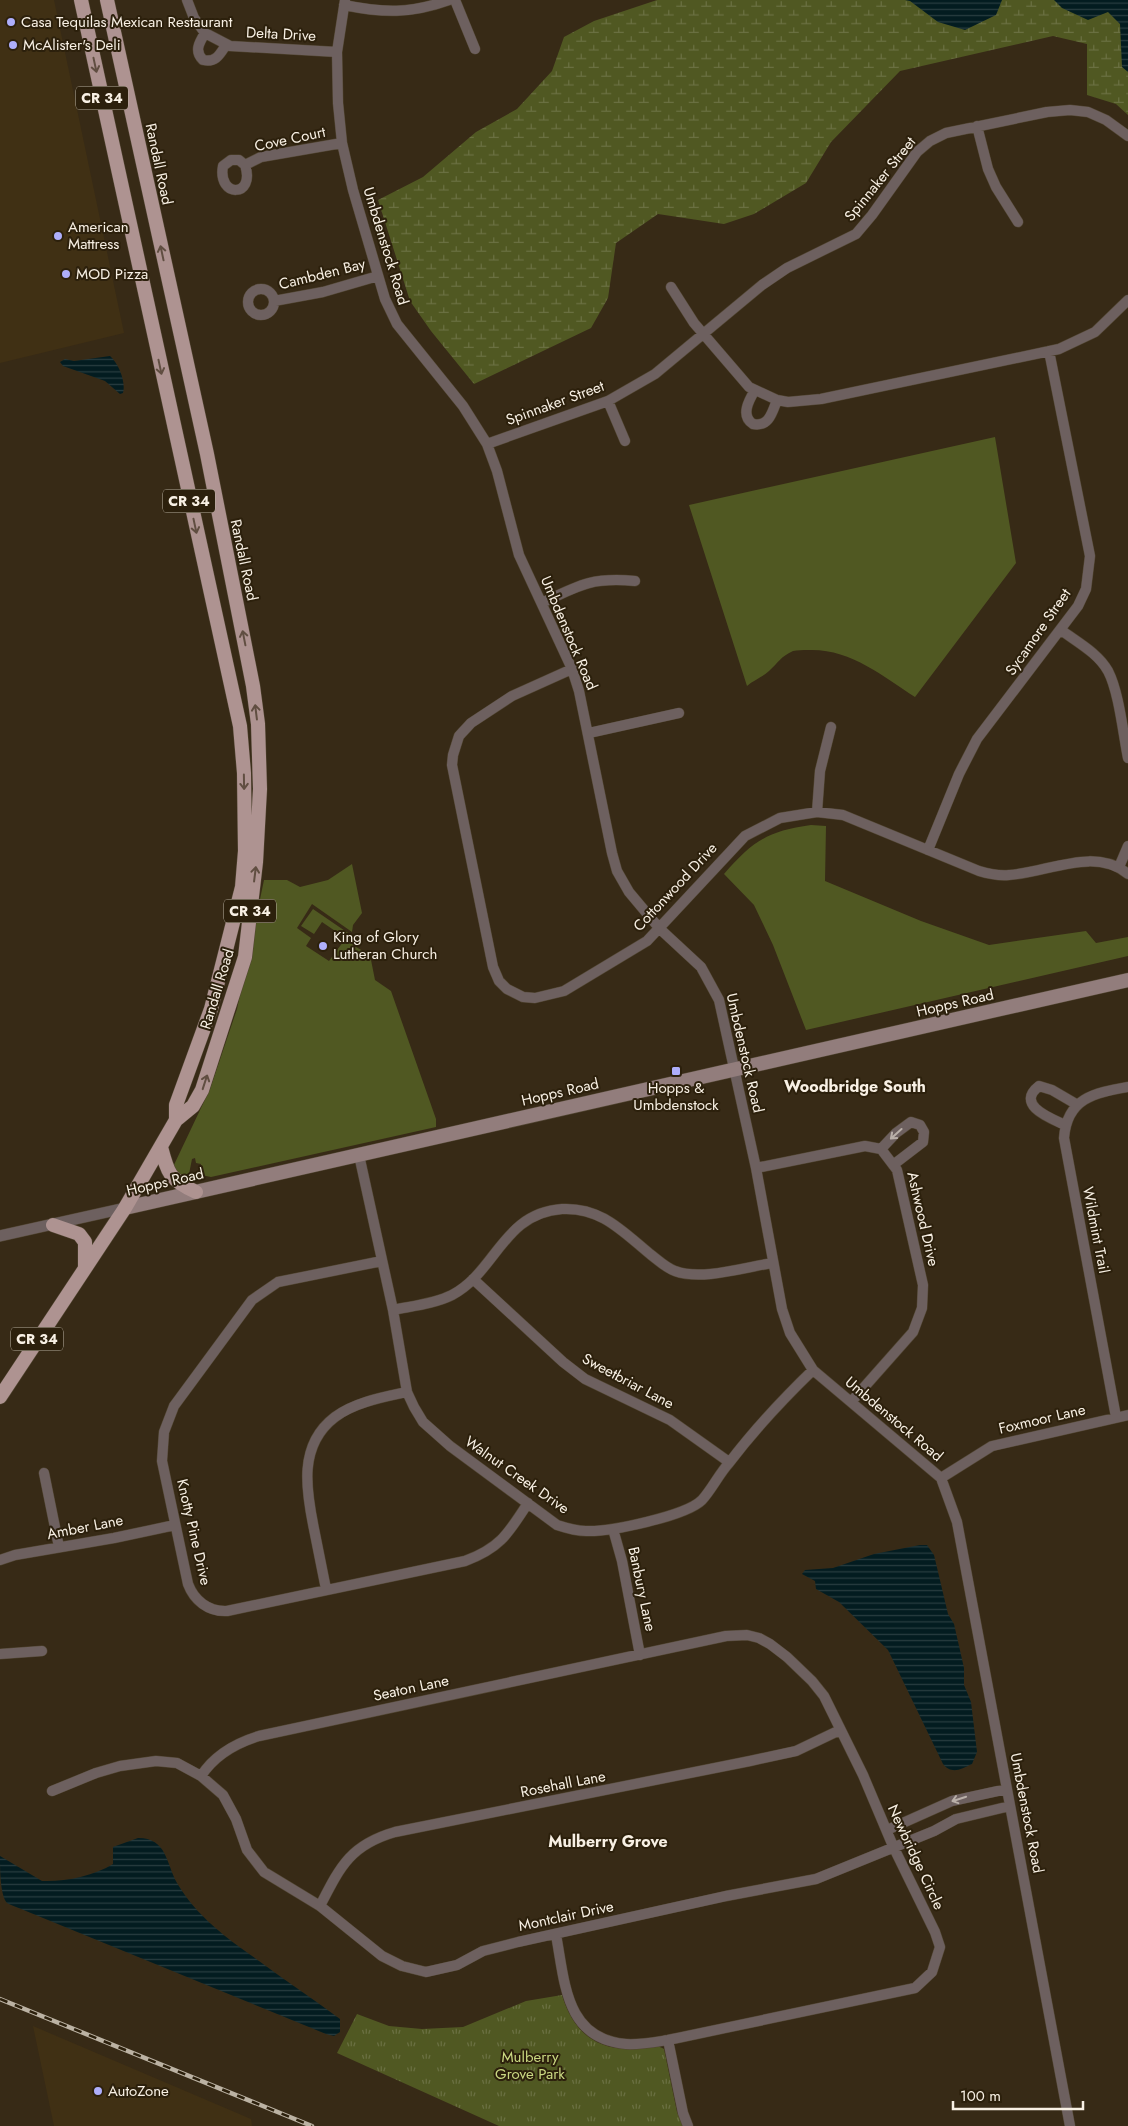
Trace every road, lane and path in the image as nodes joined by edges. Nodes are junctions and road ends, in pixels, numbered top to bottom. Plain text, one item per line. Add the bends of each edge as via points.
1 (81, 0) edge
2 (107, 0) edge
3 (188, 0) edge
4 (449, 0) edge
5 (455, 0) edge
6 (344, 3) edge
7 (205, 33) junction
8 (226, 45) junction
9 (475, 49) dead end
10 (337, 52) junction
11 (977, 126) junction
12 (1128, 136) edge
13 (342, 143) junction
14 (245, 165) dead end
15 (1018, 222) dead end
16 (378, 276) junction
17 (671, 287) dead end
18 (1128, 300) edge
19 (274, 301) dead end
20 (704, 334) junction
21 (1049, 351) junction
22 (755, 390) junction
23 (777, 400) junction
24 (608, 401) junction
25 (625, 441) dead end
26 (486, 444) junction
27 (635, 581) dead end
28 (542, 603) junction
29 (1061, 630) junction
30 (572, 669) junction
31 (679, 714) dead end
32 (831, 727) dead end
33 (589, 733) junction
34 (1128, 758) edge
35 (817, 812) junction
36 (1128, 846) edge
37 (928, 850) junction
38 (1119, 867) junction
39 (1128, 874) edge
40 (660, 929) junction
41 (1128, 980) edge
42 (733, 1070) junction
43 (1128, 1087) edge
44 (1076, 1104) junction
45 (176, 1120) junction
46 (1065, 1125) junction
47 (161, 1147) junction
48 (881, 1149) junction
49 (359, 1155) junction
50 (893, 1165) junction
51 (756, 1168) junction
52 (196, 1192) junction
53 (125, 1208) junction
54 (52, 1225) junction
55 (0, 1236) edge
56 (382, 1261) junction
57 (773, 1263) junction
58 (85, 1268) junction
59 (474, 1279) junction
60 (393, 1310) junction
61 (813, 1370) junction
62 (407, 1392) junction
63 (0, 1397) edge
64 (851, 1402) junction
65 (1128, 1415) edge
66 (1116, 1417) junction
67 (729, 1462) junction
68 (44, 1473) dead end
69 (941, 1478) junction
70 (528, 1503) junction
71 (175, 1525) junction
72 (613, 1529) junction
73 (59, 1547) junction
74 (0, 1560) edge
75 (326, 1590) junction
76 (42, 1651) dead end
77 (0, 1654) edge
78 (640, 1655) junction
79 (840, 1730) junction
80 (201, 1776) junction
81 (1007, 1788) junction
82 (52, 1790) dead end
83 (1010, 1806) junction
84 (887, 1830) junction
85 (893, 1846) junction
86 (320, 1906) junction
87 (556, 1935) junction
88 (668, 2040) junction
89 (688, 2126) edge
90 (1070, 2126) edge

1 -> 45 main road, Randall Road / CR 34 via 240,726 244,773 242,887 211,1009 176,1105
45 -> 2 main road, Randall Road / CR 34 via 193,1106 202,1090 245,957 256,862 260,788 258,724 250,668 207,454
3 - 7 street, Delta Drive via 194,18
4 - 6 street via 400,12
5 - 9 street
6 - 10 street, Umbdenstock Road
7 - 8 street, Delta Drive
7 - 8 street via 198,48 203,60 217,58
8 - 10 street, Delta Drive
10 - 13 street, Umbdenstock Road
11 - 12 street, Spinnaker Street via 1070,110 1088,112 1106,120
11 - 15 street via 996,187
11 - 20 street, Spinnaker Street via 930,141 917,152 856,234 787,268
13 - 14 street, Cove Court via 261,157
13 - 16 street, Umbdenstock Road
16 - 19 street, Cambden Bay via 323,292
16 - 26 street, Umbdenstock Road via 397,324 463,406
17 - 20 street
18 - 21 street via 1095,332
20 - 22 street
20 - 24 street, Spinnaker Street via 655,374
21 - 23 street via 821,399
21 - 29 street, Sycamore Street via 1090,556 1086,589
22 - 23 street
22 - 23 street via 747,408 747,418 753,424 766,423
24 - 25 street
24 - 26 street, Spinnaker Street
26 - 28 street, Umbdenstock Road via 502,488 519,555
27 - 28 street via 610,579 588,582
28 - 30 street, Umbdenstock Road
29 - 34 street via 1094,654 1108,670
29 - 37 street, Sycamore Street via 977,739
30 - 33 street, Umbdenstock Road
30 - 40 street, Cottonwood Drive via 512,696 471,723 456,745 452,765 493,967 500,981 514,993 534,998 550,996 631,952
31 - 33 street
32 - 35 street via 820,771
33 - 40 street, Umbdenstock Road via 617,871 628,892
35 - 37 street, Cottonwood Drive via 843,815
35 - 40 street, Cottonwood Drive via 780,818 745,836
36 - 38 street
37 - 38 street, Cottonwood Drive via 994,875 1011,875 1087,861
38 - 39 street, Cottonwood Drive
40 - 42 street, Umbdenstock Road via 701,967 712,984 723,1016
41 - 42 main road, Hopps Road
42 - 49 main road, Hopps Road
42 - 51 street, Umbdenstock Road
43 - 44 street via 1100,1092
44 - 46 street
44 - 46 street via 1039,1086 1032,1092 1033,1106
45 - 47 main road, Randall Road / CR 34
46 - 66 street, Wildmint Trail via 1064,1138
47 - 52 main road via 168,1173
47 - 53 main road, Randall Road / CR 34
48 - 50 street, Ashwood Drive
50 -> 48 street via 923,1142 924,1132 920,1125 911,1122
48 - 51 street via 865,1146
49 - 52 main road, Hopps Road
49 - 56 street, Walnut Creek Drive
50 - 64 street, Ashwood Drive via 897,1170 923,1285 922,1308 913,1332
51 - 57 street, Umbdenstock Road
52 - 53 main road, Hopps Road
53 - 54 street, Hopps Road
53 - 58 main road, Randall Road / CR 34
54 - 55 street, Hopps Road
54 - 58 main road via 78,1234 85,1242
56 - 60 street, Walnut Creek Drive
56 - 71 street, Knotty Pine Drive via 278,1282 252,1300 174,1406 164,1432 162,1461
57 - 59 street via 711,1273 675,1271 596,1213 561,1209 525,1220
57 - 61 street, Umbdenstock Road via 790,1333
58 - 63 main road, Randall Road / CR 34
59 - 60 street via 452,1295 437,1301
59 - 67 street, Sweetbriar Lane via 585,1379 670,1420
60 - 62 street, Walnut Creek Drive
61 - 64 street, Umbdenstock Road
61 - 67 street, Walnut Creek Drive via 782,1400
62 - 70 street, Walnut Creek Drive via 429,1428
62 - 75 street via 349,1409 323,1428 312,1449 306,1490
64 - 69 street, Umbdenstock Road
65 - 66 street, Foxmoor Lane
66 - 69 street, Foxmoor Lane via 992,1446
67 - 72 street, Walnut Creek Drive via 702,1500 689,1509
68 - 73 street
69 - 81 street, Umbdenstock Road via 957,1522
70 - 72 street, Walnut Creek Drive via 557,1525 571,1530
70 - 75 street, Knotty Pine Drive via 510,1532 479,1556
71 - 73 street, Amber Lane
71 - 75 street, Knotty Pine Drive via 191,1592 202,1604 217,1611
72 - 78 street, Banbury Lane
73 - 74 street, Amber Lane
76 - 77 street
78 - 79 street, Newbridge Circle via 739,1634 759,1638 812,1680 824,1696
78 - 80 street, Seaton Lane via 259,1736 230,1749
79 - 84 street, Newbridge Circle via 864,1775
79 - 86 street, Rosehall Lane via 796,1751 375,1838 354,1851 333,1880
80 - 82 street, Montclair Drive via 177,1763 137,1763 96,1773
80 - 86 street, Montclair Drive via 223,1795 247,1850 264,1872
81 - 83 street, Umbdenstock Road
81 -> 84 street via 952,1801
83 - 85 street, Montclair Drive via 956,1820
83 - 90 street, Umbdenstock Road
84 - 85 street, Newbridge Circle
85 - 87 street, Montclair Drive via 816,1879
85 - 88 street, Newbridge Circle via 940,1948 932,1972 916,1988
86 - 87 street, Montclair Drive via 382,1956 402,1966 426,1972 457,1965 483,1950
87 - 88 street, Newbridge Circle via 570,2002 577,2018 590,2033 627,2044
88 - 89 street

